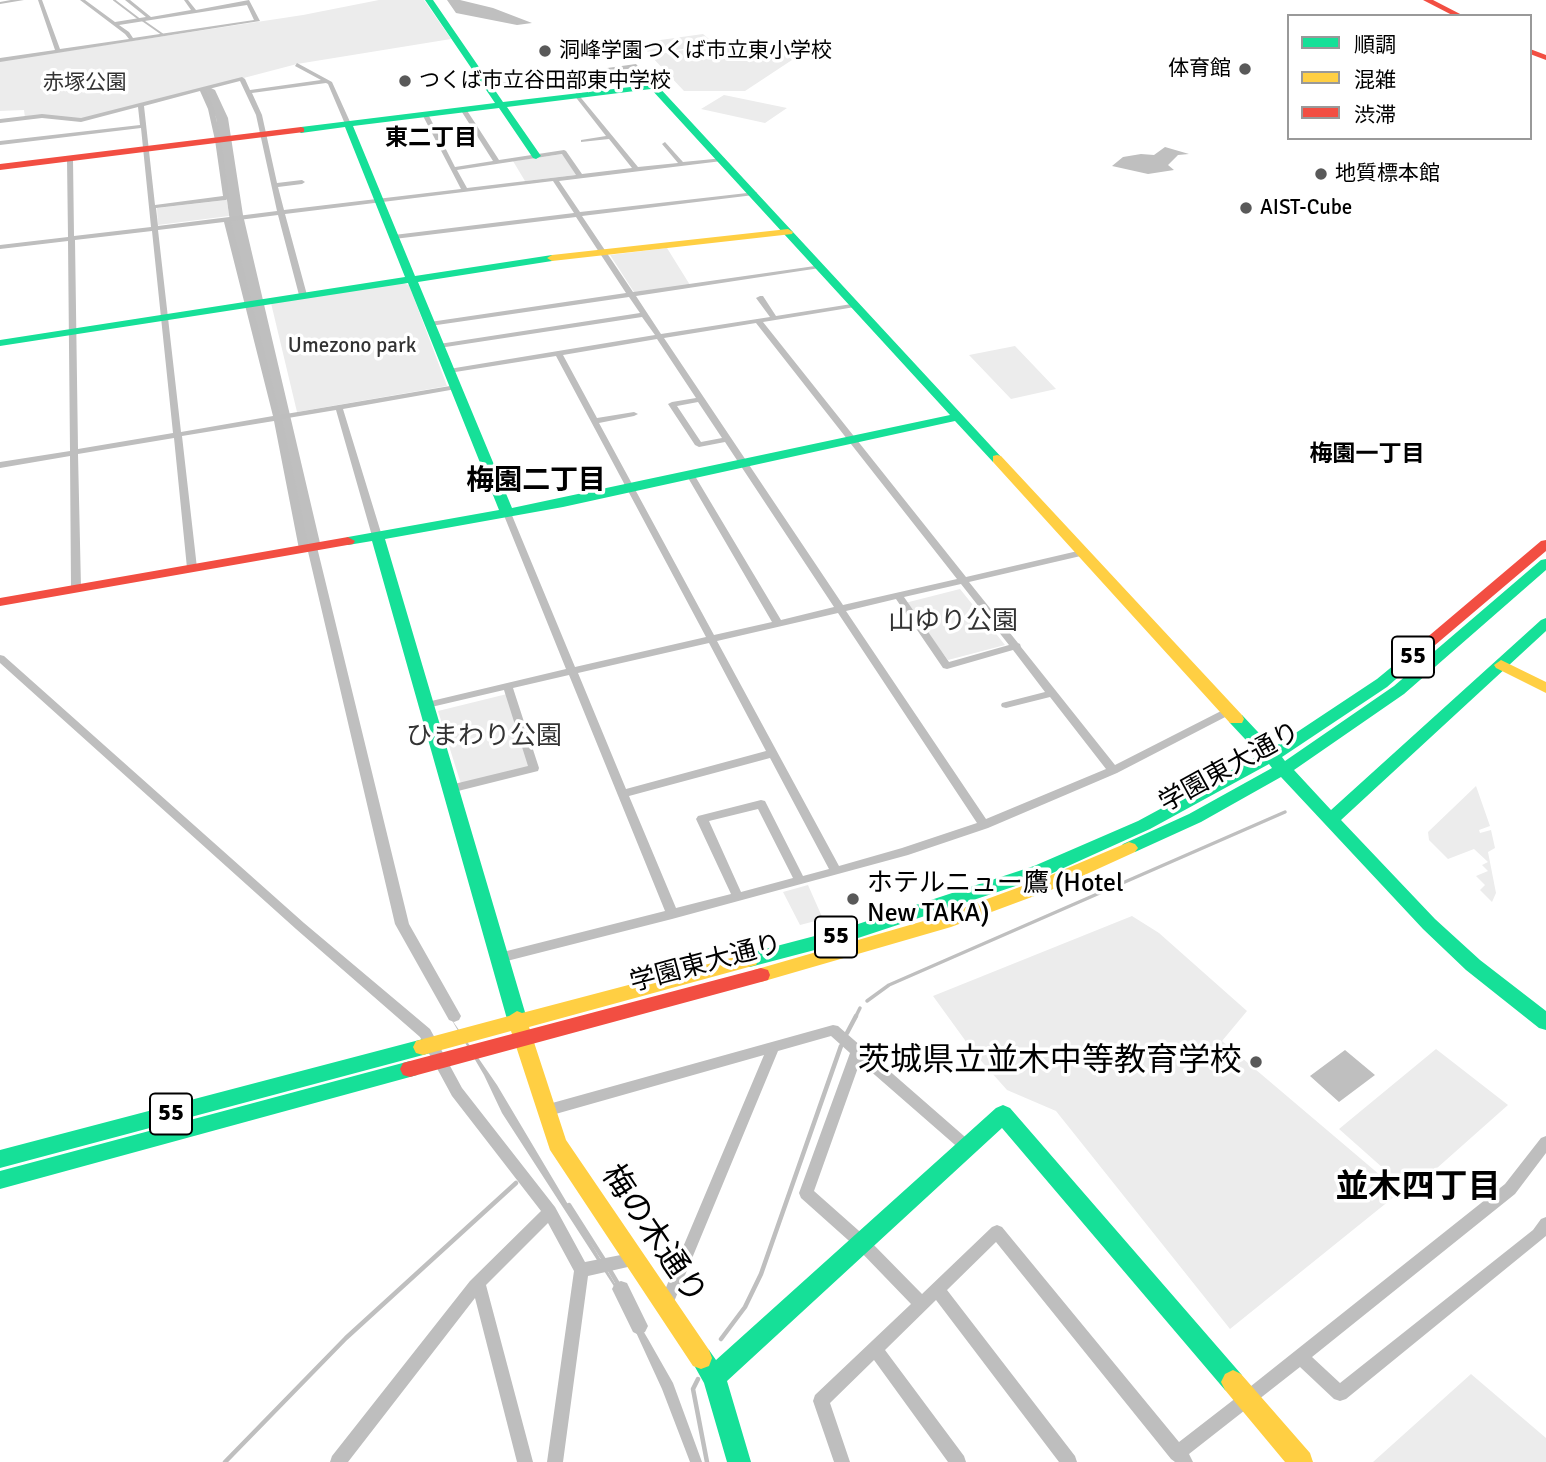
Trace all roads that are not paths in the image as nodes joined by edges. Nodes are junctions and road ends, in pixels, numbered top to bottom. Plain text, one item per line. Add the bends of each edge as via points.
1 (22, 0) edge
2 (40, 0) edge
3 (82, 0) edge
4 (127, 0) edge
5 (186, 0) edge
6 (218, 0) edge
7 (429, 0) edge
8 (1427, 0) edge
9 (0, 2) edge
10 (247, 2) edge
11 (222, 7) junction
12 (194, 11) junction
13 (1456, 14) edge
14 (150, 18) junction
15 (113, 24) junction
16 (132, 40) junction
17 (58, 51) junction
18 (0, 60) edge
19 (297, 65) dead end
20 (327, 81) junction
21 (488, 85) junction
22 (653, 86) junction
23 (202, 89) junction
24 (248, 92) junction
25 (577, 95) junction
26 (141, 104) junction
27 (501, 104) junction
28 (463, 109) junction
29 (425, 114) junction
30 (0, 121) edge
31 (348, 124) junction
32 (144, 126) junction
33 (263, 134) junction
34 (610, 136) junction
35 (224, 139) junction
36 (583, 141) dead end
37 (0, 144) edge
38 (664, 144) dead end
39 (147, 149) junction
40 (536, 156) junction
41 (70, 159) junction
42 (722, 159) junction
43 (497, 162) junction
44 (682, 164) junction
45 (0, 167) edge
46 (453, 169) junction
47 (637, 170) junction
48 (595, 175) junction
49 (582, 177) junction
50 (555, 180) junction
51 (302, 182) dead end
52 (275, 185) junction
53 (602, 186) dead end
54 (485, 188) junction
55 (465, 191) junction
56 (754, 194) junction
57 (491, 200) dead end
58 (379, 201) junction
59 (152, 207) junction
60 (281, 213) junction
61 (503, 213) dead end
62 (579, 215) junction
63 (227, 220) junction
64 (508, 223) junction
65 (155, 229) junction
66 (788, 232) junction
67 (394, 237) junction
68 (71, 239) junction
69 (0, 247) edge
70 (604, 253) junction
71 (820, 266) junction
72 (411, 279) junction
73 (631, 294) junction
74 (303, 295) junction
75 (760, 298) dead end
76 (254, 303) junction
77 (855, 305) junction
78 (645, 314) junction
79 (165, 317) junction
80 (775, 318) junction
81 (758, 321) junction
82 (430, 324) junction
83 (72, 332) junction
84 (660, 337) junction
85 (0, 343) edge
86 (439, 346) junction
87 (558, 353) junction
88 (449, 371) junction
89 (456, 387) junction
90 (701, 399) junction
91 (339, 407) junction
92 (634, 414) dead end
93 (278, 417) junction
94 (958, 417) junction
95 (595, 421) junction
96 (178, 434) junction
97 (728, 439) junction
98 (852, 440) junction
99 (74, 453) junction
100 (744, 464) junction
101 (0, 465) edge
102 (691, 476) junction
103 (632, 489) junction
104 (508, 513) junction
105 (377, 536) junction
106 (1546, 544) edge
107 (309, 548) junction
108 (1082, 552) junction
109 (1546, 563) edge
110 (192, 568) junction
111 (963, 580) junction
112 (76, 588) junction
113 (898, 595) junction
114 (0, 601) edge
115 (840, 609) junction
116 (778, 623) junction
117 (1546, 623) edge
118 (712, 638) junction
119 (1017, 646) junction
120 (0, 658) edge
121 (1501, 665) junction
122 (573, 671) junction
123 (508, 687) junction
124 (1546, 688) edge
125 (1053, 693) junction
126 (426, 705) junction
127 (1006, 705) dead end
128 (1229, 711) junction
129 (774, 753) junction
130 (1271, 757) junction
131 (1113, 770) junction
132 (1283, 770) junction
133 (450, 789) junction
134 (623, 794) junction
135 (1331, 820) junction
136 (984, 825) junction
137 (836, 871) junction
138 (800, 881) junction
139 (738, 897) junction
140 (672, 914) junction
141 (499, 958) junction
142 (518, 1021) junction
143 (1546, 1021) edge
144 (523, 1039) junction
145 (432, 1044) junction
146 (774, 1046) junction
147 (857, 1053) junction
148 (440, 1061) junction
149 (545, 1111) junction
150 (1546, 1142) edge
151 (967, 1147) junction
152 (0, 1159) edge
153 (0, 1180) edge
154 (550, 1212) junction
155 (1546, 1224) edge
156 (862, 1243) junction
157 (636, 1259) junction
158 (581, 1270) junction
159 (478, 1283) junction
160 (937, 1289) junction
161 (666, 1304) junction
162 (921, 1304) junction
163 (876, 1349) junction
164 (1301, 1357) junction
165 (714, 1377) junction
166 (1247, 1400) junction
167 (1181, 1457) edge
168 (338, 1462) edge
169 (526, 1462) edge
170 (555, 1462) edge
171 (739, 1462) edge
172 (842, 1462) edge
173 (958, 1462) edge
174 (1069, 1462) edge
175 (1301, 1462) edge

1 - 9 street
2 - 17 street
3 - 15 street
4 - 14 street
5 - 12 street
6 - 11 street
7 - 21 street
8 - 13 street
10 - 11 street
10 - 16 street via 257,21
11 - 12 street
12 - 14 street
14 - 15 street
15 - 16 street
16 - 17 street
17 - 18 street
19 - 20 street
20 - 24 street
20 - 31 street
21 - 22 street via 636,66
21 - 27 street
22 - 25 street
22 - 42 street
23 - 24 street via 242,79
23 - 26 street
23 - 35 street
24 - 33 street
25 - 27 street
25 - 34 street
26 - 30 street via 81,120 42,116
26 - 32 street
27 - 28 street
27 - 40 street
28 - 29 street
28 - 43 street
29 - 31 street
29 - 46 street
31 - 33 street
31 - 58 street
32 - 37 street
32 - 39 street
33 - 35 street
33 - 52 street
34 - 36 street
34 - 47 street
35 - 39 street
35 - 59 street via 226,198
38 - 44 street
39 - 41 street
39 - 59 street
40 - 43 street
40 - 49 street via 564,152
41 - 45 street
41 - 68 street
42 - 44 street
42 - 56 street
43 - 46 street
44 - 47 street
46 - 55 street
47 - 48 street
48 - 49 street
48 - 53 street
49 - 50 street
50 - 54 street
50 - 62 street
51 - 52 street
52 - 60 street
54 - 55 street
54 - 57 street
55 - 58 street
56 - 62 street
56 - 66 street
58 - 60 street
58 - 67 street
59 - 65 street
60 - 63 street
60 - 74 street
61 - 64 street
62 - 64 street
62 - 70 street
63 - 65 street
63 - 76 street
64 - 67 street
65 - 68 street
65 - 79 street
66 - 70 street
66 - 71 street
67 - 72 street
68 - 69 street
68 - 83 street
70 - 72 street
70 - 73 street
71 - 73 street
71 - 77 street
72 - 74 street
72 - 82 street
73 - 78 street
73 - 82 street
74 - 76 street
75 - 80 street
76 - 79 street
76 - 93 street
77 - 80 street
77 - 94 street
78 - 84 street
78 - 86 street
79 - 83 street
79 - 96 street
80 - 81 street
81 - 84 street
81 - 98 street
82 - 86 street
83 - 85 street
83 - 99 street
84 - 87 street
84 - 90 street
86 - 88 street
87 - 88 street
87 - 95 street
88 - 89 street
89 - 91 street
89 - 104 street
90 - 97 street
90 - 97 street via 672,404 699,445
91 - 93 street
91 - 105 street
92 - 95 street
93 - 96 street
93 - 107 street
94 - 98 street
94 - 108 street
95 - 103 street
96 - 99 street
96 - 110 street
97 - 100 street
98 - 100 street
98 - 111 street
99 - 101 street
99 - 112 street
100 - 102 street
100 - 115 street
102 - 103 street
102 - 116 street
103 - 104 street
103 - 118 street
104 - 105 street
104 - 122 street
105 - 107 street
105 - 126 street, 梅の木通り
106 - 130 street, 学園東大通り / 55 via 1382,683
107 - 110 street
108 - 111 street
108 - 128 street
109 - 132 street, 学園東大通り / 55 via 1399,690
110 - 112 street
111 - 113 street
111 - 119 street
112 - 114 street
113 - 115 street
113 - 119 street via 947,666
115 - 116 street
115 - 136 street
116 - 118 street
117 - 121 street
118 - 122 street
118 - 129 street
119 - 125 street
120 - 145 street via 425,1032
121 - 124 street
121 - 135 street
122 - 123 street
122 - 134 street
123 - 126 street
123 - 133 street via 534,768
125 - 127 street
125 - 131 street
126 - 133 street, 梅の木通り
128 - 130 street
128 - 131 street
129 - 134 street
129 - 137 street
130 - 132 street
130 - 142 street, 学園東大通り / 55 via 1144,825 987,890 849,934
131 - 136 street
132 - 135 street
132 - 144 street, 学園東大通り / 55 via 1125,852 998,904 845,952
133 - 141 street, 梅の木通り
134 - 140 street
135 - 143 street via 1429,924
136 - 137 street
137 - 138 street
138 - 139 street
138 - 139 street via 761,804 702,819
139 - 140 street
140 - 141 street
141 - 142 street, 梅の木通り
142 - 144 street, 梅の木通り
142 - 145 street, 学園東大通り / 55
144 - 148 street, 学園東大通り / 55
144 - 149 street, 梅の木通り
145 - 148 street
145 - 152 street, 学園東大通り / 55
146 - 147 street via 833,1030
146 - 149 street
146 - 161 street
147 - 151 street
147 - 156 street via 806,1193
148 - 153 street, 学園東大通り / 55
148 - 154 street via 457,1092
149 - 157 street, 梅の木通り via 557,1144
150 - 164 street via 1510,1189
151 - 156 street
151 - 166 street via 1003,1114
154 - 158 street
154 - 159 street
155 - 164 street via 1340,1393
156 - 162 street
156 - 165 street
157 - 158 street
157 - 161 street, 梅の木通り
158 - 170 street
159 - 168 street
159 - 169 street
160 - 162 street
160 - 167 street via 997,1232
160 - 174 street
161 - 165 street, 梅の木通り
162 - 163 street
163 - 172 street via 821,1401
163 - 173 street
164 - 166 street
165 - 171 street, 梅の木通り
166 - 167 street
166 - 175 street

